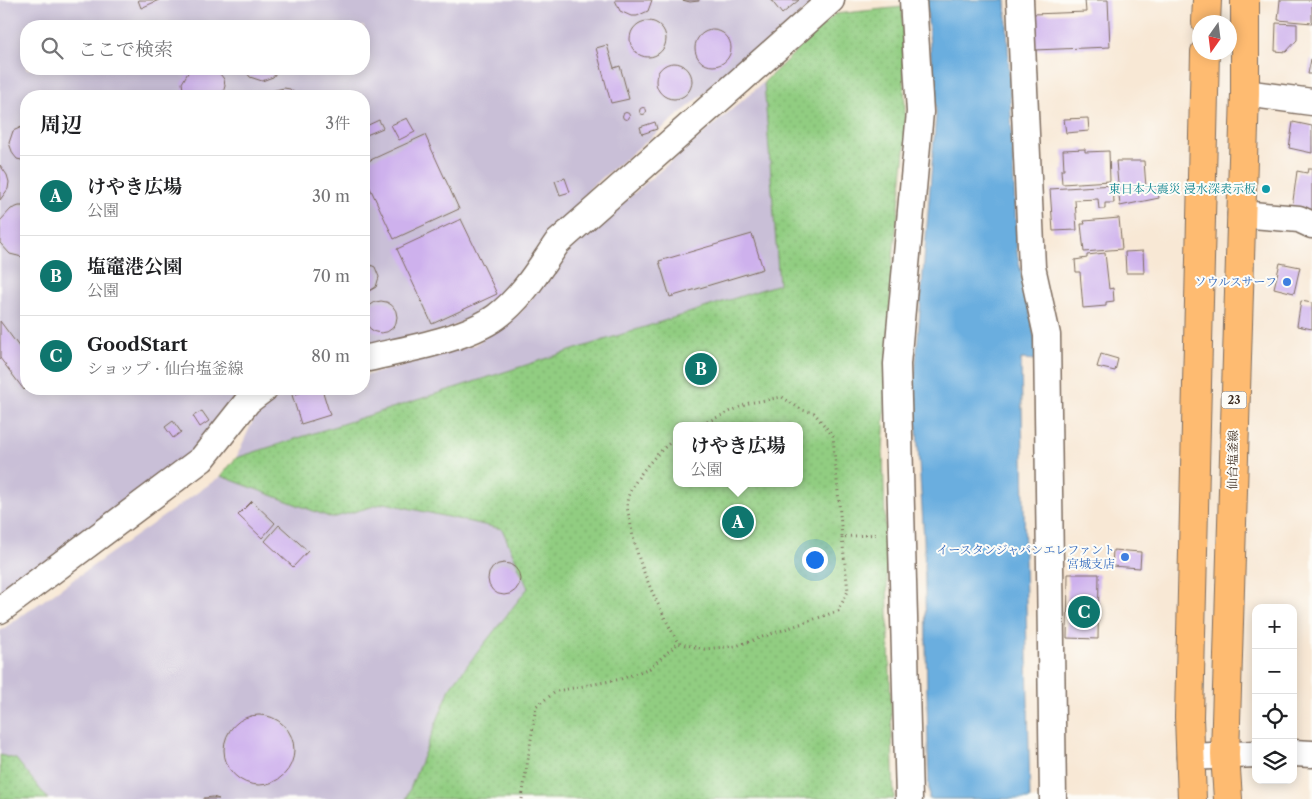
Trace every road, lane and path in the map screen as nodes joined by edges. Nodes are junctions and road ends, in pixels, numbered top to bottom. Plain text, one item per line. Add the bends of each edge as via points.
1 (831, 0) edge
2 (913, 0) edge
3 (1020, 0) edge
4 (1207, 0) edge
5 (1245, 0) edge
6 (1206, 15) edge
7 (1205, 60) edge
8 (1245, 93) junction
9 (1312, 102) edge
10 (1241, 214) junction
11 (1312, 225) edge
12 (370, 358) edge
13 (256, 395) edge
14 (707, 422) edge
15 (673, 440) edge
16 (901, 532) junction
17 (842, 537) junction
18 (0, 610) edge
19 (678, 643) junction
20 (1297, 753) edge
21 (1252, 754) edge
22 (1312, 754) edge
23 (1225, 755) junction
24 (1190, 757) junction
25 (522, 799) edge
26 (909, 799) edge
27 (1053, 799) edge
28 (1192, 799) edge
29 (1228, 799) edge

1 - 12 street via 557,243 522,292 495,318 451,338
2 - 16 street via 920,112 897,364
3 - 27 street via 1032,267 1047,335
4 - 6 main road
5 - 8 main road, 仙台塩釜線 / 23
7 - 24 main road
8 - 9 street
8 - 10 main road, 仙台塩釜線 / 23
10 - 11 street via 1299,219
10 - 23 main road, 仙台塩釜線 / 23
13 - 18 street via 202,459
14 - 17 path via 749,403 782,397 802,410 814,412 833,436
15 - 19 path via 638,477 627,502 634,544 648,585
16 - 17 path
16 - 26 street
17 - 19 path via 848,591 838,611 736,646 704,649
19 - 25 path via 650,668 621,679 557,691 536,706
20 - 22 street
21 - 23 street
23 - 24 street
23 - 29 main road, 仙台塩釜線 / 23
24 - 28 main road

